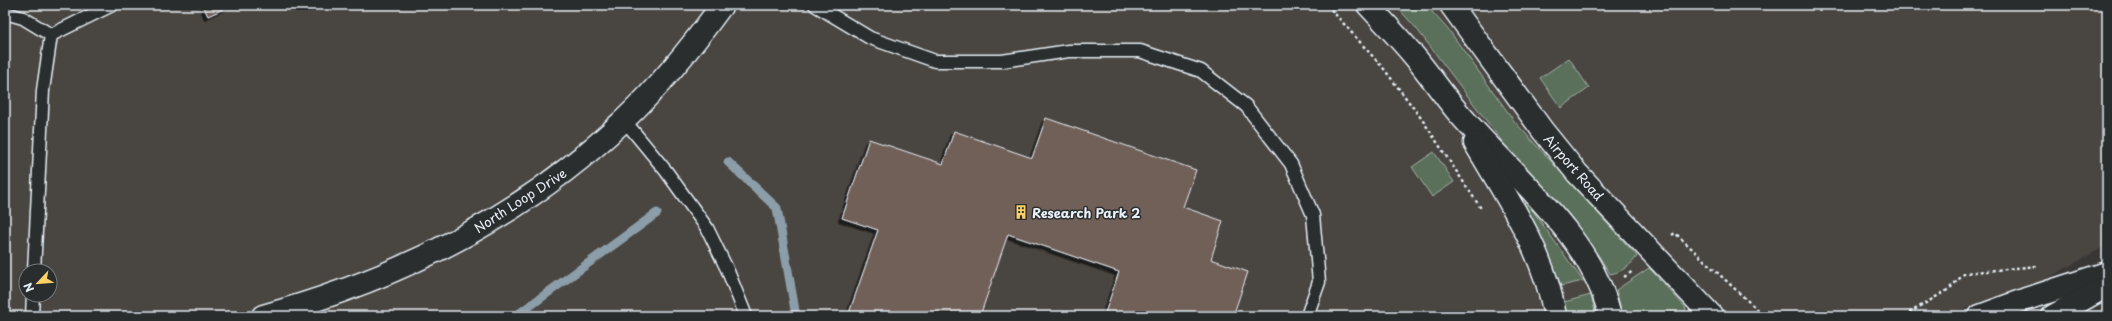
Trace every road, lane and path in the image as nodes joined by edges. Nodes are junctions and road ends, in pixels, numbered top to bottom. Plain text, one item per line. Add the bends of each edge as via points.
1 (112, 5) edge
2 (722, 5) edge
3 (815, 5) edge
4 (1327, 5) edge
5 (1368, 5) edge
6 (1451, 5) edge
7 (5, 13) edge
8 (51, 36) junction
9 (1456, 109) junction
10 (624, 120) junction
11 (1474, 199) dead end
12 (1670, 238) dead end
13 (34, 263) edge
14 (1636, 269) dead end
15 (1965, 273) dead end
16 (2107, 273) edge
17 (1620, 279) dead end
18 (2107, 286) edge
19 (33, 303) edge
20 (32, 316) edge
21 (263, 316) edge
22 (746, 316) edge
23 (1307, 316) edge
24 (1555, 316) edge
25 (1610, 316) edge
26 (1712, 316) edge
27 (1764, 316) edge
28 (1904, 316) edge
29 (1980, 316) edge
30 (2053, 316) edge

1 - 8 lane
2 - 10 main road, North Loop Drive via 664,78
3 - 23 lane via 870,38 935,61 1002,61 1069,51 1140,50 1201,70 1246,106 1291,164 1312,214 1319,282
4 - 11 path via 1384,69 1421,118
5 - 9 main road via 1415,56
6 - 26 main road, Airport Road via 1577,173
7 - 8 lane via 23,18
8 - 13 lane via 43,90
9 - 24 main road via 1529,238 1545,273
9 - 25 main road via 1529,187 1576,244 1592,266 1601,285
10 - 21 main road, North Loop Drive via 568,168 500,216 435,252 365,284
10 - 22 lane via 666,171 707,228 728,269
12 - 27 path via 1675,233
14 - 17 path
15 - 28 path via 1949,289
16 - 29 main road
18 - 30 main road
19 - 20 lane

